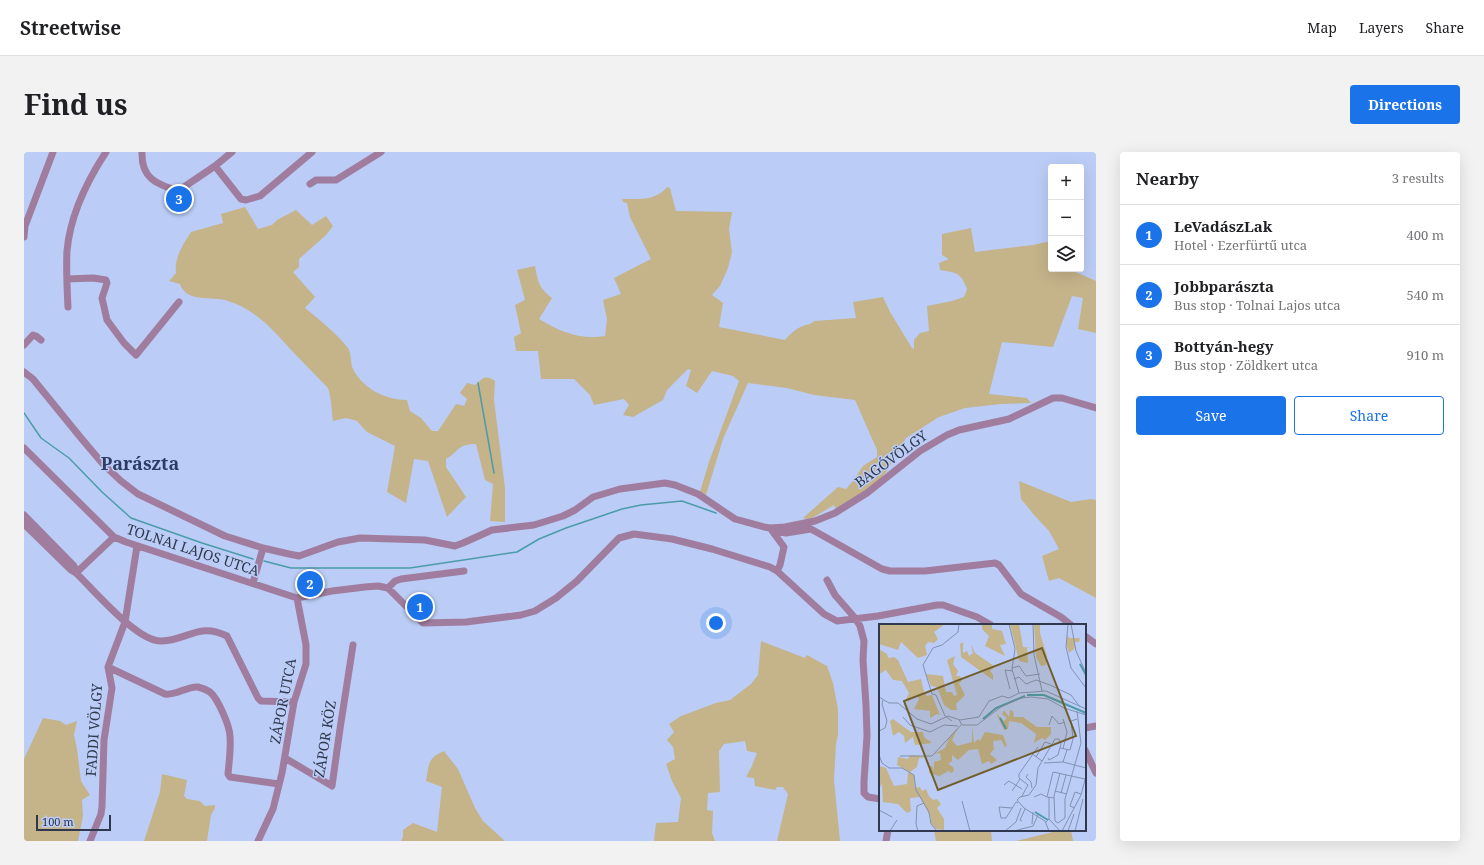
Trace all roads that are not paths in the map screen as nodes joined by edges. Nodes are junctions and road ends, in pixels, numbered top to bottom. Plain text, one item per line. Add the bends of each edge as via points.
1 (54, 152) edge
2 (106, 152) edge
3 (142, 152) edge
4 (232, 152) edge
5 (312, 152) edge
6 (381, 152) edge
7 (370, 155) edge
8 (215, 166) junction
9 (310, 184) dead end
10 (24, 236) edge
11 (67, 279) junction
12 (179, 302) dead end
13 (68, 307) dead end
14 (42, 340) dead end
15 (24, 345) edge
16 (24, 372) edge
17 (1096, 408) edge
18 (24, 448) edge
19 (24, 515) edge
20 (24, 524) edge
21 (773, 529) junction
22 (114, 537) junction
23 (137, 546) junction
24 (263, 548) junction
25 (777, 571) junction
26 (464, 572) dead end
27 (76, 573) junction
28 (827, 580) dead end
29 (252, 583) junction
30 (388, 588) junction
31 (297, 598) junction
32 (854, 618) junction
33 (125, 622) junction
34 (989, 624) edge
35 (1070, 624) edge
36 (1086, 637) edge
37 (1096, 644) edge
38 (353, 645) dead end
39 (108, 667) junction
40 (294, 702) junction
41 (1096, 726) edge
42 (1086, 728) edge
43 (1086, 752) edge
44 (285, 758) junction
45 (1096, 773) edge
46 (279, 784) junction
47 (879, 799) edge
48 (888, 831) edge
49 (90, 841) edge
50 (258, 841) edge
51 (886, 841) edge

1 - 10 street via 25,226
2 - 11 street via 77,210 68,250
3 - 8 street via 144,169 152,180 178,191
4 - 8 street
5 - 8 street via 260,196 246,200 241,198
6 - 7 street
7 - 9 street via 336,180 316,180
11 - 12 street via 106,280 102,298 108,320 136,355
11 - 13 street
14 - 15 street via 34,335
16 - 24 street via 33,379 103,464 137,493 225,536
17 - 21 street, BAGÓVÖLGY via 1062,398 1053,398 1009,419 959,430 920,451 867,493 835,513 815,521
18 - 22 street, TOLNAI LAJOS UTCA
19 - 27 street via 74,566
20 - 27 street
21 - 24 street via 735,519 698,494 665,483 620,489 593,497 563,516 534,525 492,530 455,546 425,540 360,538 338,542 299,556
21 - 25 street via 784,547
21 - 35 street via 786,533 811,529 890,571 924,571 994,563 999,565 1021,594
22 - 23 street, TOLNAI LAJOS UTCA
22 - 27 street
23 - 29 street, TOLNAI LAJOS UTCA
23 - 33 street, FADDI VÖLGY
24 - 29 street
25 - 30 street via 712,549 672,539 634,534 619,538 577,581 556,598 535,611 521,615 466,622 423,623
25 - 32 street via 824,614 837,620
26 - 30 street via 401,579
27 - 33 street
28 - 32 street via 835,595
29 - 31 street, TOLNAI LAJOS UTCA
30 - 31 street, TOLNAI LAJOS UTCA via 365,587
31 - 40 street, ZÁPOR UTCA via 306,645 306,664
32 - 34 street via 942,605 977,616
32 - 47 street via 863,633 864,641 864,793 868,797
33 - 39 street, FADDI VÖLGY
33 - 40 street via 137,632 160,642 200,631 219,632 227,636 261,701
36 - 37 street
38 - 44 street, ZÁPOR KÖZ via 332,786
39 - 46 street via 165,694 199,687 209,691 229,728 230,777
39 - 49 street, FADDI VÖLGY via 112,688 104,740 102,807
40 - 44 street, ZÁPOR UTCA
41 - 42 street
43 - 45 street
44 - 46 street, ZÁPOR UTCA
46 - 50 street, ZÁPOR UTCA via 274,809
48 - 51 street

